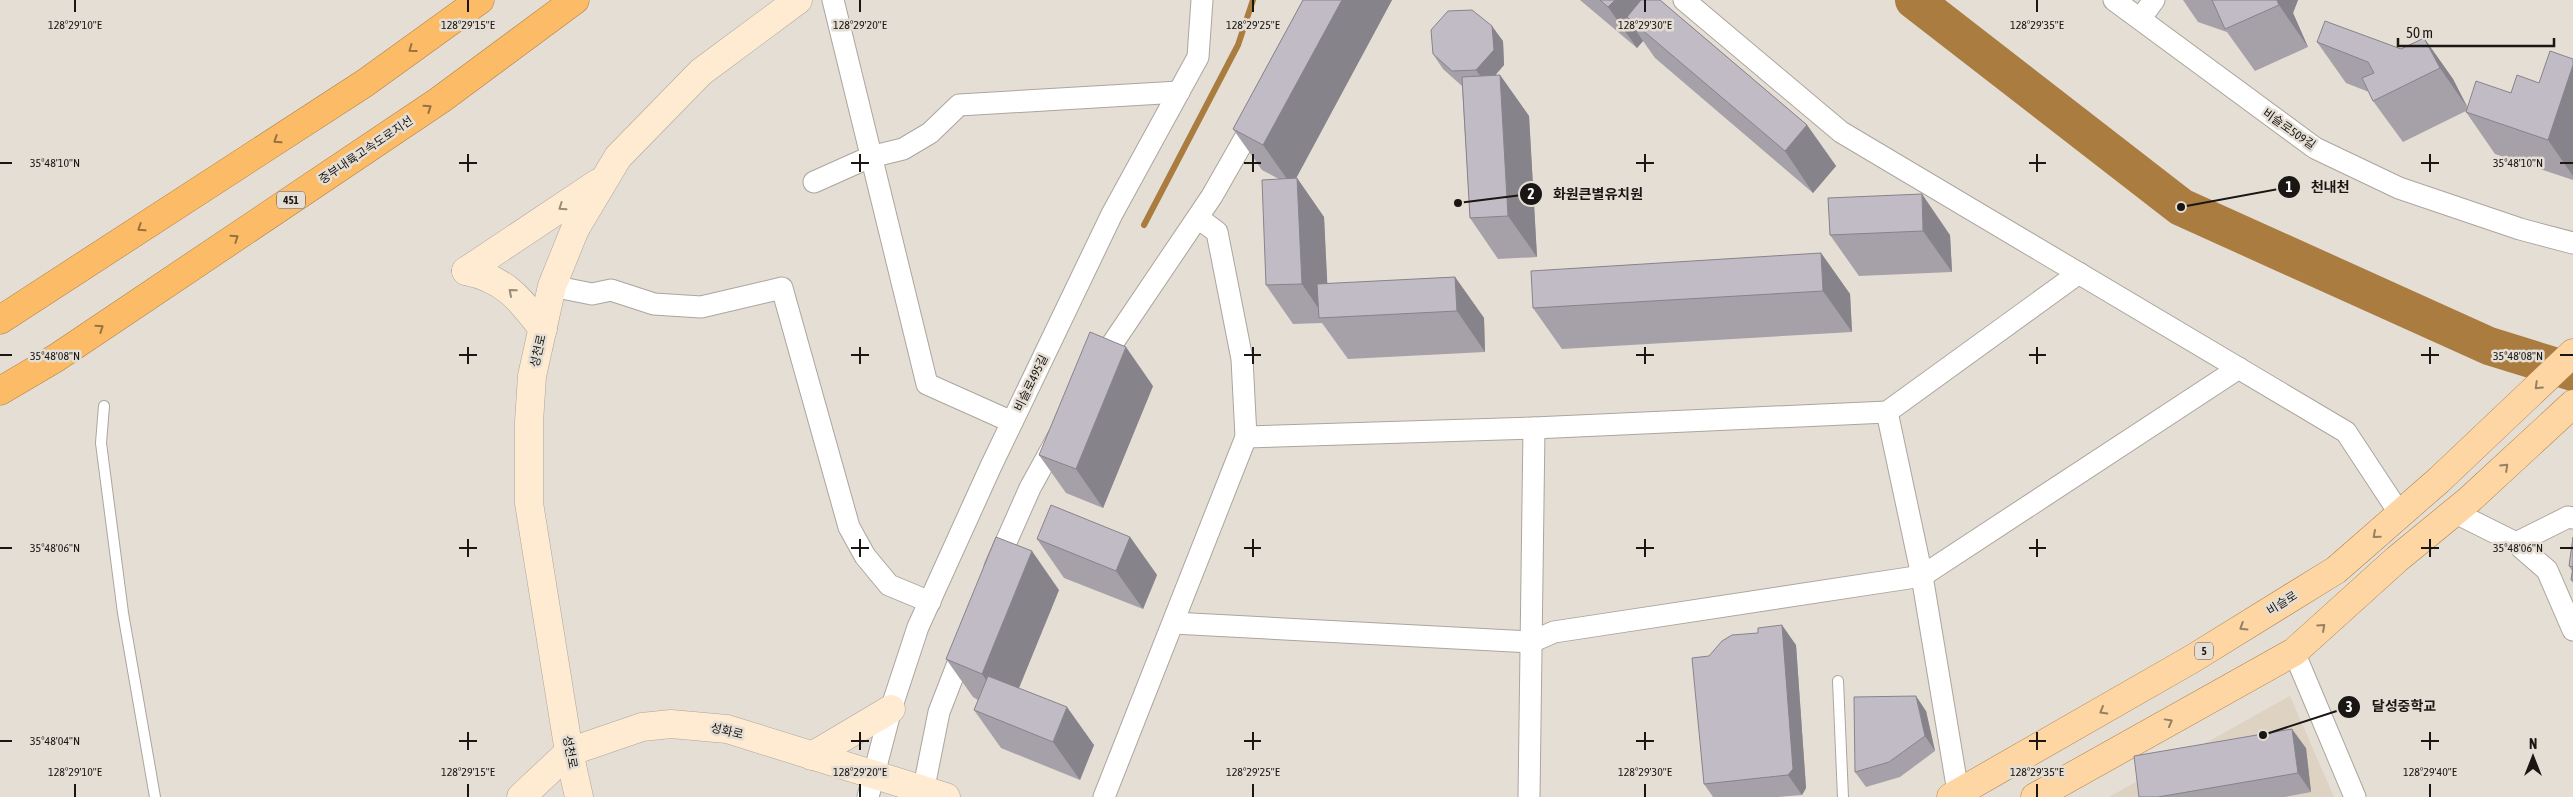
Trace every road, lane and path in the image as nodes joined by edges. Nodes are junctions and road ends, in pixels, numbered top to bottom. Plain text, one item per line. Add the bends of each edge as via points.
1 (480, 0) edge
2 (576, 0) edge
3 (798, 0) edge
4 (833, 0) edge
5 (1202, 0) edge
6 (1684, 0) edge
7 (2114, 0) edge
8 (2154, 0) edge
9 (2140, 19) junction
10 (1179, 92) junction
11 (1266, 102) edge
12 (870, 157) junction
13 (602, 180) junction
14 (814, 182) dead end
15 (1198, 218) junction
16 (2573, 242) edge
17 (2079, 273) junction
18 (552, 286) junction
19 (0, 320) edge
20 (543, 329) junction
21 (2573, 353) edge
22 (2239, 368) junction
23 (1089, 380) edge
24 (0, 391) edge
25 (2573, 404) edge
26 (104, 406) dead end
27 (1887, 412) junction
28 (1066, 421) edge
29 (1012, 422) junction
30 (1534, 428) junction
31 (1246, 437) junction
32 (2461, 506) junction
33 (2400, 514) junction
34 (2573, 518) edge
35 (2516, 543) junction
36 (1922, 576) junction
37 (987, 587) edge
38 (930, 602) junction
39 (973, 623) edge
40 (1173, 623) junction
41 (2573, 630) edge
42 (1531, 642) junction
43 (2294, 652) junction
44 (1838, 681) dead end
45 (891, 709) junction
46 (570, 752) junction
47 (2027, 755) junction
48 (812, 756) junction
49 (870, 786) edge
50 (930, 795) edge
51 (1954, 795) edge
52 (155, 797) edge
53 (521, 797) edge
54 (579, 797) edge
55 (1104, 797) edge
56 (1529, 797) edge
57 (1843, 797) edge
58 (1990, 797) edge
59 (2035, 797) edge
60 (2355, 797) edge

1 -> 19 highway via 365,83
24 -> 2 highway, 중부내륙고속도로지선 / 451 via 56,358 440,100
3 - 13 main road, 성천로 via 701,72 618,157
4 - 12 street
5 - 10 street, 비슬로495길 via 1198,57
6 - 17 street via 1841,132
7 - 9 street, 비슬로509길
8 - 9 street
9 - 16 street, 비슬로509길 via 2315,148 2400,188 2520,229
10 - 12 street via 959,105 930,133 910,145
10 - 29 street, 비슬로495길 via 1112,214
11 - 15 street
12 - 14 street
12 - 29 street via 927,384
13 - 18 main road, 성천로 via 575,229
13 - 20 main road via 466,271 485,275 504,285 520,299
15 - 23 street
15 - 31 street via 1217,232 1242,359
17 - 22 street
17 - 27 street
18 - 20 main road, 성천로
18 - 38 street via 592,294 611,290 654,304 701,307 782,288 849,527 865,556 889,586
20 - 46 main road, 성천로 via 532,376 528,503
21 -> 33 main road, 비슬로 / 5
22 - 33 street via 2346,432
22 - 36 street
32 -> 25 main road
26 - 52 lane via 101,443 123,612
27 - 30 street
27 - 36 street
28 - 37 street via 1030,488
29 - 38 street, 비슬로495길
30 - 31 street
30 - 42 street
31 - 40 street
32 - 35 street
43 -> 32 main road
33 -> 47 main road, 비슬로 / 5 via 2336,570
34 - 35 street via 2568,517
35 - 41 street via 2548,570
36 - 42 street via 1554,632
36 - 51 street
38 - 45 street, 비슬로495길 via 918,627
39 - 50 street via 939,712
40 - 42 street
40 - 55 street
42 - 56 street
59 -> 43 main road
43 - 60 street
44 - 57 lane
45 - 48 main road
45 - 49 street, 비슬로495길
46 - 48 main road, 성화로 via 642,727 671,724 727,729
46 - 53 main road, 성화로
46 - 54 main road, 성천로
47 - 51 main road, 비슬로 / 5
47 - 58 main road via 2016,774
48 - 49 main road, 성화로
49 - 50 main road, 성화로

